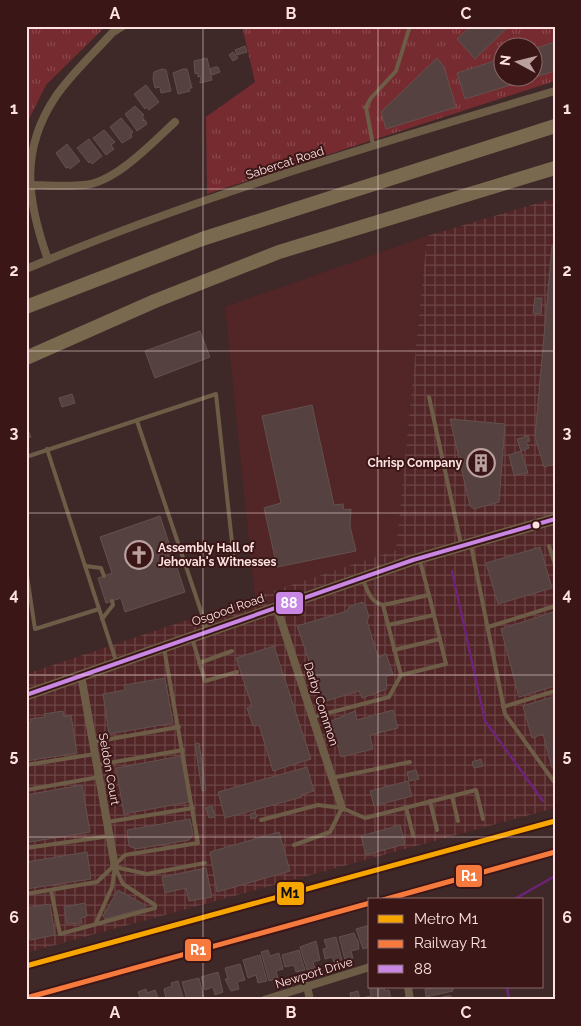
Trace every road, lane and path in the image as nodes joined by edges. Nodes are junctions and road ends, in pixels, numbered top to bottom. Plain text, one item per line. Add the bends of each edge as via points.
1 (123, 26) edge
2 (410, 26) edge
3 (555, 91) edge
4 (175, 122) dead end
5 (555, 126) edge
6 (373, 145) junction
7 (29, 156) edge
8 (555, 168) edge
9 (29, 185) junction
10 (48, 260) junction
11 (26, 269) edge
12 (26, 307) edge
13 (26, 358) edge
14 (429, 397) dead end
15 (137, 421) junction
16 (48, 449) junction
17 (26, 457) edge
18 (555, 519) edge
19 (466, 545) junction
20 (549, 546) dead end
21 (419, 558) junction
22 (234, 561) dead end
23 (555, 564) edge
24 (85, 566) junction
25 (26, 569) edge
26 (104, 576) dead end
27 (362, 578) junction
28 (429, 595) junction
29 (112, 601) dead end
30 (383, 605) junction
31 (555, 606) edge
32 (278, 608) junction
33 (99, 609) junction
34 (434, 615) junction
35 (102, 619) junction
36 (388, 626) junction
37 (488, 627) junction
38 (208, 632) junction
39 (191, 637) junction
40 (440, 640) junction
41 (164, 647) junction
42 (394, 650) junction
43 (232, 651) dead end
44 (117, 663) junction
45 (199, 663) junction
46 (236, 672) dead end
47 (81, 675) junction
48 (401, 675) junction
49 (555, 691) edge
50 (26, 694) edge
51 (503, 707) junction
52 (313, 717) junction
53 (179, 727) junction
54 (93, 742) junction
55 (183, 750) junction
56 (95, 754) junction
57 (410, 762) dead end
58 (26, 765) edge
59 (97, 765) junction
60 (100, 778) junction
61 (332, 778) junction
62 (555, 783) edge
63 (26, 790) edge
64 (452, 796) junction
65 (430, 801) junction
66 (406, 807) junction
67 (193, 808) junction
68 (342, 808) junction
69 (483, 819) dead end
70 (261, 820) dead end
71 (458, 821) dead end
72 (107, 822) junction
73 (437, 830) dead end
74 (413, 835) dead end
75 (110, 836) junction
76 (294, 845) dead end
77 (26, 848) edge
78 (205, 863) dead end
79 (115, 867) junction
80 (51, 890) junction
81 (26, 894) edge
82 (96, 924) junction
83 (368, 969) edge
84 (307, 986) junction
85 (264, 1000) edge
86 (310, 1000) edge

1 - 7 street via 112,33 56,96
2 - 6 lane via 396,71 366,107
3 - 6 street, Sabercat Road
4 - 9 street via 143,152 105,179 85,186
5 - 12 highway via 202,239
6 - 10 street, Sabercat Road via 134,225
7 - 9 street
8 - 13 highway via 279,252 154,301
9 - 10 street via 35,223
10 - 11 street, Sabercat Road
14 - 19 lane
15 - 16 lane
15 - 22 lane via 216,394
15 - 38 lane
16 - 17 lane
16 - 24 lane
18 - 19 main road, Osgood Road
19 - 21 main road, Osgood Road
19 - 37 lane
20 - 23 lane
21 - 27 main road, Osgood Road
21 - 28 lane
24 - 26 lane via 101,568
24 - 33 lane
25 - 33 lane via 35,629
27 - 30 lane via 371,598
27 - 32 main road, Osgood Road
28 - 30 lane
28 - 34 lane
29 - 35 lane via 113,605
30 - 36 lane
31 - 37 lane
32 - 38 main road, Osgood Road
32 - 52 street, Darby Common
33 - 35 lane
34 - 36 lane
34 - 40 lane
35 - 44 lane
36 - 42 lane
37 - 51 lane
38 - 39 main road, Osgood Road
39 - 41 main road, Osgood Road
39 - 45 lane
40 - 42 lane
40 - 48 lane via 446,664
41 - 44 main road, Osgood Road
41 - 53 lane
42 - 48 lane
43 - 45 lane
44 - 47 main road, Osgood Road
45 - 46 lane via 205,681
47 - 50 main road, Osgood Road
47 - 54 street, Seldon Court
48 - 52 lane via 389,697
49 - 51 lane
51 - 62 lane
52 - 61 street, Darby Common
53 - 54 lane
53 - 55 lane
54 - 56 street, Seldon Court
55 - 59 lane
55 - 67 lane
56 - 58 lane
56 - 59 street, Seldon Court
57 - 61 lane
59 - 60 street, Seldon Court
60 - 63 lane
60 - 72 street, Seldon Court
61 - 68 street, Darby Common
64 - 65 lane
64 - 69 lane via 476,790
64 - 71 lane
65 - 66 lane
65 - 73 lane
66 - 68 lane via 365,818
66 - 74 lane
67 - 72 lane
67 - 79 lane via 197,844 125,855
68 - 70 lane via 318,805
68 - 76 lane via 330,832
72 - 75 street, Seldon Court
75 - 77 lane
75 - 79 street, Seldon Court
78 - 79 lane via 147,874
79 - 80 lane via 97,882
79 - 82 lane via 112,887
79 - 82 lane via 123,884 155,908
80 - 81 lane
80 - 82 lane via 60,934
83 - 84 street, Newport Drive
84 - 85 street, Newport Drive
84 - 86 street

